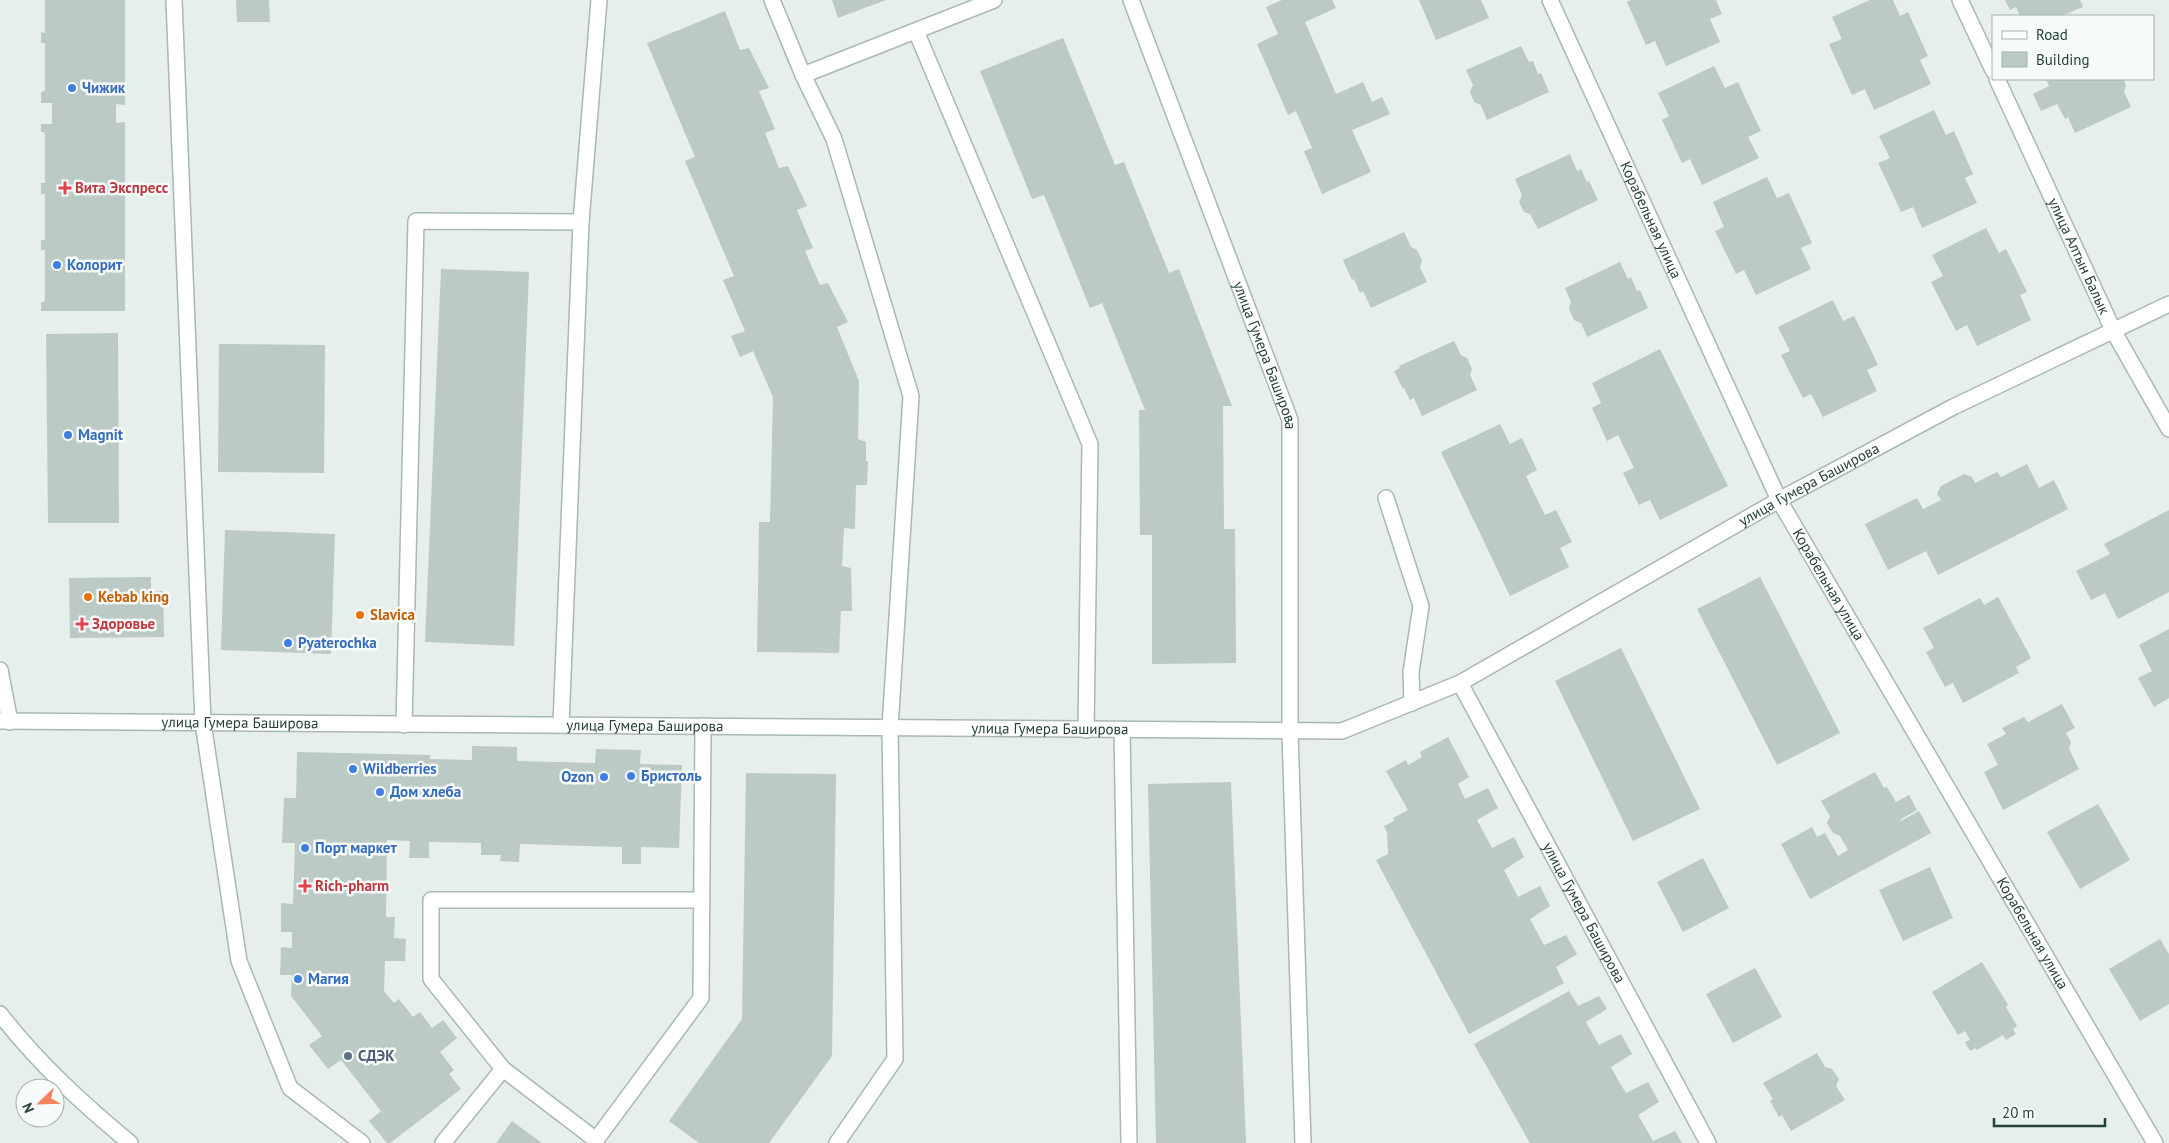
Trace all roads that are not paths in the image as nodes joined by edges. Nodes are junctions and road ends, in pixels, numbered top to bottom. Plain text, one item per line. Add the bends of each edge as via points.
1 (174, 0) edge
2 (599, 0) edge
3 (772, 0) edge
4 (1131, 0) edge
5 (1550, 0) edge
6 (1960, 0) edge
7 (985, 2) edge
8 (916, 31) junction
9 (1992, 68) edge
10 (803, 75) junction
11 (1997, 80) edge
12 (581, 222) junction
13 (2169, 304) edge
14 (2114, 332) junction
15 (2169, 429) edge
16 (1386, 498) dead end
17 (1779, 500) junction
18 (0, 670) edge
19 (1460, 683) junction
20 (1412, 703) junction
21 (5, 721) edge
22 (203, 723) junction
23 (404, 724) junction
24 (561, 725) junction
25 (703, 726) junction
26 (890, 728) junction
27 (1086, 730) junction
28 (1122, 730) junction
29 (1290, 732) junction
30 (702, 900) junction
31 (0, 1014) edge
32 (503, 1070) junction
33 (130, 1143) edge
34 (362, 1143) edge
35 (443, 1143) edge
36 (837, 1143) edge
37 (1129, 1143) edge
38 (1303, 1143) edge
39 (1708, 1143) edge
40 (2154, 1143) edge

1 - 22 street
2 - 12 street
3 - 10 street
4 - 29 street, улица Гумера Баширова via 1290,420
5 - 17 street, Корабельная улица
6 - 9 street
7 - 8 street
8 - 10 street
8 - 27 street via 1090,444
10 - 26 street via 834,139 911,396
11 - 14 street, улица Алтын Балык
12 - 23 street via 416,221
12 - 24 street
13 - 14 street, улица Гумера Баширова
14 - 15 street, улица Алтын Балык
14 - 17 street, улица Гумера Баширова via 1953,407
16 - 20 street via 1421,606 1411,672
17 - 19 street, улица Гумера Баширова
17 - 40 street, Корабельная улица
18 - 21 street
19 - 20 street, улица Гумера Баширова
19 - 39 street, улица Гумера Баширова
20 - 29 street, улица Гумера Баширова via 1342,731
21 - 22 street, улица Гумера Баширова
22 - 23 street, улица Гумера Баширова
22 - 34 street via 239,961 290,1088
23 - 24 street, улица Гумера Баширова
24 - 25 street, улица Гумера Баширова
25 - 26 street, улица Гумера Баширова
25 - 30 street
26 - 27 street, улица Гумера Баширова
26 - 36 street via 895,1059
27 - 28 street, улица Гумера Баширова
28 - 29 street, улица Гумера Баширова
28 - 37 street
29 - 38 street
30 - 32 street via 701,998 596,1140
30 - 32 street via 431,900 431,979
31 - 33 street via 25,1046 72,1094
32 - 35 street

